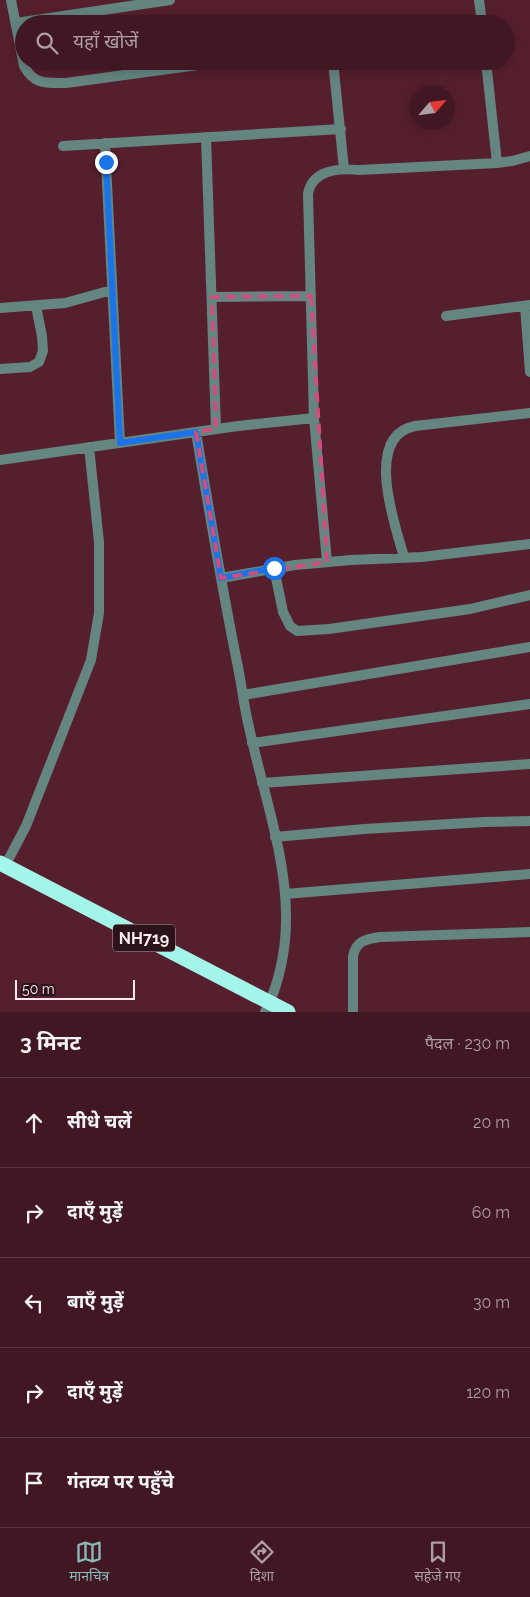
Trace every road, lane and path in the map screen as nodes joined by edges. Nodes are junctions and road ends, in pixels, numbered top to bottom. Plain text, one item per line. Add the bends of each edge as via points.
1 (11, 0) edge
2 (170, 0) edge
3 (479, 0) edge
4 (70, 15) edge
5 (481, 15) edge
6 (15, 18) edge
7 (26, 70) edge
8 (163, 70) edge
9 (334, 70) edge
10 (487, 70) edge
11 (341, 129) junction
12 (206, 137) junction
13 (105, 143) junction
14 (63, 146) dead end
15 (530, 156) edge
16 (497, 163) junction
17 (344, 169) junction
18 (112, 290) junction
19 (311, 296) junction
20 (212, 297) junction
21 (528, 305) edge
22 (36, 306) junction
23 (0, 308) edge
24 (446, 316) dead end
25 (0, 369) edge
26 (530, 372) edge
27 (530, 413) edge
28 (314, 418) junction
29 (216, 429) junction
30 (196, 432) junction
31 (120, 443) junction
32 (89, 447) junction
33 (0, 460) edge
34 (530, 544) edge
35 (404, 557) junction
36 (326, 562) junction
37 (274, 568) junction
38 (221, 578) junction
39 (530, 595) edge
40 (530, 647) edge
41 (243, 695) junction
42 (530, 704) edge
43 (252, 743) junction
44 (530, 764) edge
45 (262, 783) junction
46 (530, 821) edge
47 (275, 837) junction
48 (3, 864) edge
49 (530, 874) edge
50 (285, 894) junction
51 (530, 932) edge
52 (267, 1007) edge
53 (288, 1012) edge
54 (354, 1012) edge

1 - 6 street
2 - 4 street
3 - 5 street
7 - 8 street via 37,81 48,83
9 - 11 street
10 - 16 street
11 - 12 street
11 - 17 street
12 - 13 street
12 - 20 street
13 - 14 street
13 - 18 street
15 - 16 street
16 - 17 street
17 - 19 street via 320,175 309,186
18 - 22 street via 65,303
18 - 31 street
19 - 20 street
19 - 28 street
20 - 29 street
21 - 24 street
21 - 26 street
22 - 23 street
22 - 25 street via 43,351 39,362 30,367
27 - 35 street via 415,426 400,432 388,455 386,484
28 - 29 street
28 - 36 street
29 - 30 street
30 - 31 street
30 - 38 street
31 - 32 street
32 - 33 street
32 - 48 street via 100,542 99,612 91,660 26,826
34 - 35 street
35 - 36 street
36 - 37 street
37 - 38 street
37 - 39 street via 284,612 290,626 297,631 329,630 470,609
38 - 41 street
40 - 41 street
41 - 43 street
42 - 43 street
43 - 45 street
44 - 45 street
45 - 47 street
46 - 47 street
47 - 50 street
48 - 52 highway, NH719
49 - 50 street
50 - 52 street via 285,939
51 - 54 street via 367,938 355,948 353,956
52 - 53 highway, NH719

